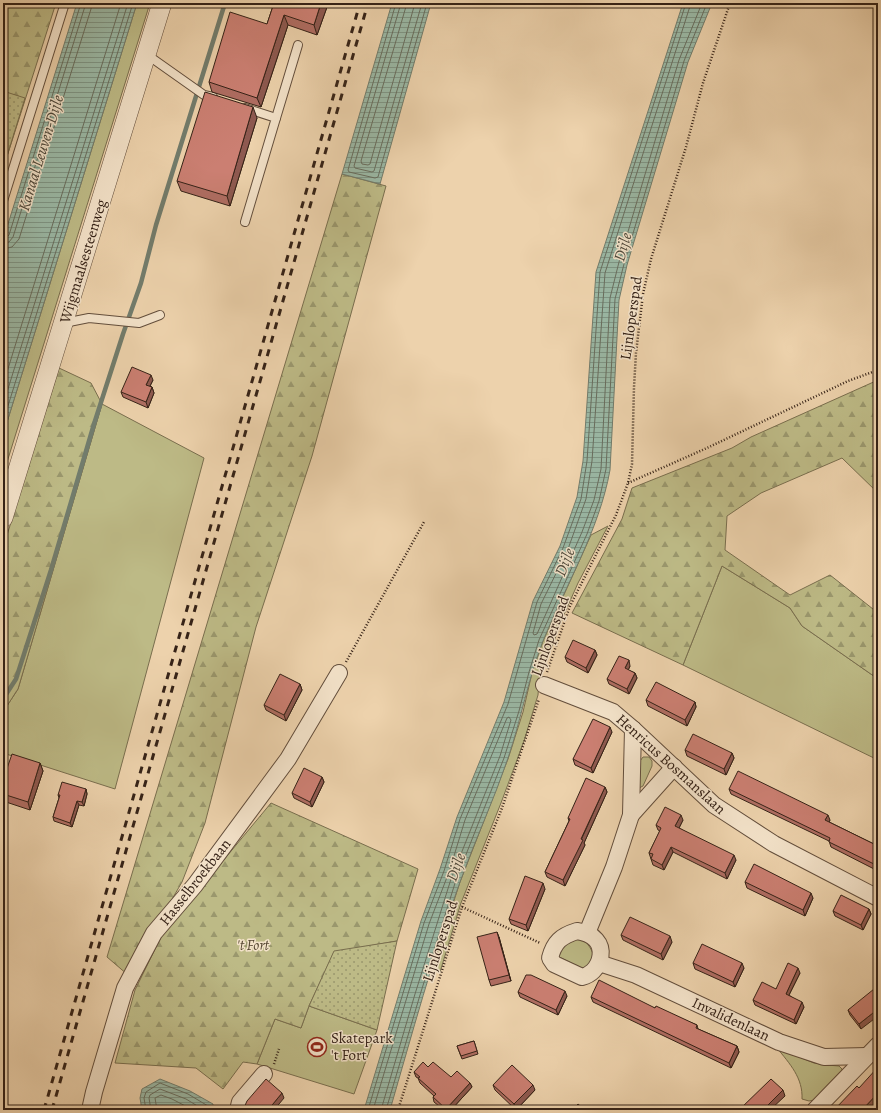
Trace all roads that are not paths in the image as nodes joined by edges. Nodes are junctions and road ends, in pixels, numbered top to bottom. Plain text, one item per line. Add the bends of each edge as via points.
1 (65, 3) edge
2 (162, 3) edge
3 (298, 45) dead end
4 (146, 54) junction
5 (219, 99) edge
6 (240, 106) edge
7 (276, 118) junction
8 (3, 200) edge
9 (245, 222) dead end
10 (160, 315) dead end
11 (64, 324) junction
12 (3, 518) edge
13 (340, 673) road end
14 (544, 685) road end
15 (633, 729) junction
16 (674, 767) junction
17 (631, 815) junction
18 (878, 898) edge
19 (587, 933) junction
20 (599, 963) junction
21 (872, 1051) edge
22 (264, 1074) dead end
23 (90, 1110) edge
24 (238, 1110) edge
25 (815, 1110) edge

1 - 8 lane
2 - 4 street, Wijgmaalsesteenweg
3 - 7 lane
4 - 5 lane via 204,95
4 - 11 street, Wijgmaalsesteenweg
6 - 7 lane
7 - 9 lane
10 - 11 lane via 137,323 89,318
11 - 12 street, Wijgmaalsesteenweg
13 - 23 street, Hasselbroekbaan via 288,759 195,885 154,933 125,988
14 - 15 street, Henricus Bosmanslaan via 613,712
15 - 16 street, Henricus Bosmanslaan
15 - 17 street
16 - 17 street
16 - 18 street, Henricus Bosmanslaan via 714,805 774,844
17 - 19 street via 614,867
19 - 20 street via 597,940 601,951
19 - 20 street via 577,931 567,934 552,949 550,958 554,964 582,978 593,972
20 - 21 street, Invalidenlaan via 636,975 779,1042 824,1058
21 - 25 street
22 - 24 street via 241,1101

